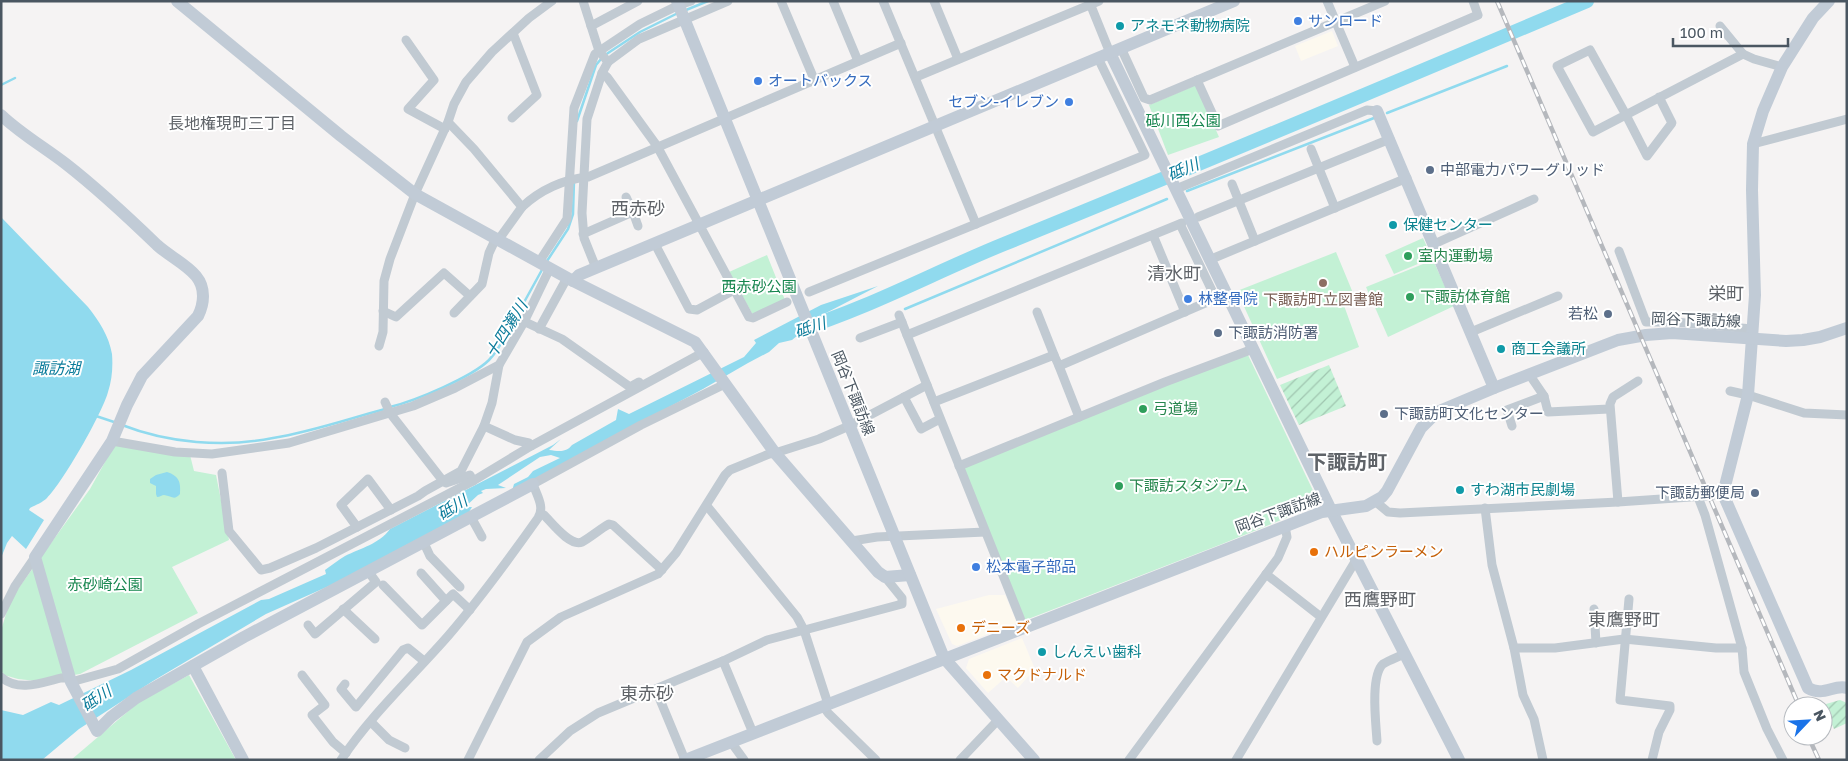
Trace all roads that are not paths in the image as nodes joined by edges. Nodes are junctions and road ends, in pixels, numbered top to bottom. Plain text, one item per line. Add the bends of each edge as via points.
1 (177, 1) edge
2 (552, 1) edge
3 (583, 1) edge
4 (638, 1) edge
5 (728, 1) edge
6 (781, 1) edge
7 (832, 1) edge
8 (883, 1) edge
9 (934, 1) edge
10 (1234, 1) edge
11 (1327, 1) edge
12 (1385, 1) edge
13 (1473, 1) edge
14 (1829, 1) edge
15 (1093, 2) edge
16 (682, 8) edge
17 (1336, 22) junction
18 (591, 26) junction
19 (1720, 26) dead end
20 (513, 32) junction
21 (406, 40) dead end
22 (901, 43) junction
23 (1110, 53) junction
24 (1742, 54) junction
25 (603, 56) junction
26 (958, 59) junction
27 (858, 61) junction
28 (1355, 67) junction
29 (1782, 67) junction
30 (602, 73) junction
31 (916, 77) junction
32 (814, 79) junction
33 (1197, 80) junction
34 (1660, 97) junction
35 (575, 109) junction
36 (1377, 111) joint
37 (588, 112) junction
38 (1, 115) edge
39 (1626, 115) junction
40 (725, 117) junction
41 (512, 118) dead end
42 (1847, 119) edge
43 (447, 126) junction
44 (936, 126) junction
45 (1390, 139) junction
46 (1753, 144) junction
47 (657, 146) junction
48 (1311, 150) dead end
49 (1318, 169) junction
50 (577, 178) junction
51 (1407, 178) junction
52 (1232, 184) dead end
53 (1175, 188) junction
54 (415, 194) junction
55 (626, 197) dead end
56 (1534, 199) dead end
57 (758, 200) junction
58 (1239, 201) junction
59 (522, 207) junction
60 (1335, 208) junction
61 (633, 212) junction
62 (1198, 217) dead end
63 (976, 224) junction
64 (699, 225) junction
65 (638, 226) dead end
66 (583, 234) junction
67 (1153, 235) junction
68 (497, 239) junction
69 (1255, 241) junction
70 (655, 244) junction
71 (1434, 244) junction
72 (1619, 251) dead end
73 (1209, 260) junction
74 (544, 265) junction
75 (596, 268) junction
76 (570, 279) junction
77 (734, 290) junction
78 (809, 292) dead end
79 (470, 296) junction
80 (1221, 296) junction
81 (1558, 296) dead end
82 (787, 302) dead end
83 (383, 311) junction
84 (1036, 312) dead end
85 (1185, 312) junction
86 (454, 313) dead end
87 (511, 316) dead end
88 (523, 322) junction
89 (1847, 328) edge
90 (539, 329) junction
91 (1471, 332) junction
92 (1752, 334) junction
93 (907, 335) junction
94 (860, 338) dead end
95 (379, 346) dead end
96 (1253, 349) junction
97 (705, 355) junction
98 (1054, 355) junction
99 (499, 365) junction
100 (1058, 366) junction
101 (1529, 374) junction
102 (652, 381) junction
103 (723, 381) junction
104 (1638, 381) dead end
105 (927, 385) junction
106 (1494, 388) junction
107 (1730, 391) dead end
108 (1748, 395) junction
109 (1544, 396) junction
110 (904, 397) junction
111 (934, 402) junction
112 (388, 407) junction
113 (1609, 409) junction
114 (1847, 415) edge
115 (1079, 417) junction
116 (940, 419) junction
117 (484, 426) junction
118 (849, 426) junction
119 (1512, 426) dead end
120 (113, 438) junction
121 (531, 446) junction
122 (775, 454) junction
123 (959, 466) junction
124 (222, 473) dead end
125 (443, 481) junction
126 (473, 481) junction
127 (533, 484) junction
128 (1722, 494) junction
129 (418, 496) junction
130 (1698, 497) junction
131 (437, 500) junction
132 (1376, 502) junction
133 (1618, 502) junction
134 (707, 506) junction
135 (1485, 508) junction
136 (391, 510) junction
137 (1331, 510) junction
138 (541, 514) junction
139 (471, 517) junction
140 (1285, 526) junction
141 (357, 527) junction
142 (985, 532) junction
143 (482, 537) dead end
144 (895, 538) junction
145 (852, 541) junction
146 (424, 543) junction
147 (35, 558) junction
148 (1356, 560) junction
149 (662, 570) junction
150 (368, 571) junction
151 (420, 573) dead end
152 (1266, 574) junction
153 (910, 575) junction
154 (885, 578) junction
155 (382, 585) dead end
156 (460, 587) dead end
157 (1629, 599) dead end
158 (446, 601) junction
159 (343, 609) junction
160 (1594, 609) dead end
161 (470, 610) junction
162 (1, 614) edge
163 (1321, 618) junction
164 (308, 625) dead end
165 (1024, 628) junction
166 (804, 630) junction
167 (375, 639) dead end
168 (1624, 639) junction
169 (1596, 643) junction
170 (1514, 648) junction
171 (1742, 648) junction
172 (1404, 654) junction
173 (944, 658) junction
174 (424, 661) junction
175 (723, 661) junction
176 (193, 666) junction
177 (302, 675) dead end
178 (1, 677) edge
179 (345, 684) dead end
180 (73, 685) junction
181 (1847, 688) edge
182 (656, 690) junction
183 (825, 705) junction
184 (998, 720) junction
185 (371, 722) junction
186 (753, 733) junction
187 (1377, 741) dead end
188 (731, 742) junction
189 (405, 748) dead end
190 (343, 756) edge
191 (1454, 758) edge
192 (243, 760) edge
193 (468, 760) edge
194 (539, 760) edge
195 (685, 760) edge
196 (744, 760) edge
197 (876, 760) edge
198 (960, 760) edge
199 (1034, 760) edge
200 (1130, 760) edge
201 (1236, 760) edge
202 (1543, 760) edge
203 (1652, 760) edge
204 (1783, 760) edge

1 - 54 street
2 - 20 street
3 - 18 street
4 - 18 street
5 - 16 street
6 - 32 street
7 - 27 street
8 - 22 street
9 - 26 street
10 - 23 street
11 - 17 street
12 - 17 street
13 - 28 street via 1478,15
14 - 29 street via 1813,18
15 - 23 street
15 - 26 street
16 - 25 street via 639,39
16 - 25 street via 640,24
16 - 40 street, 岡谷下諏訪線
17 - 28 street
17 - 33 street
18 - 25 street
19 - 24 street
20 - 41 street via 537,95
20 - 43 street via 466,82
21 - 43 street via 434,80 408,109
22 - 27 street
22 - 31 street
23 - 33 street via 1144,98 1150,100
23 - 44 street
23 - 53 street
23 - 63 street via 1145,155
24 - 29 street
24 - 34 street
25 - 30 street
25 - 35 street via 595,54
26 - 31 street
27 - 32 street
28 - 33 street via 1218,126
29 - 46 street
30 - 37 street
30 - 47 street
31 - 44 street
32 - 40 street
34 - 39 street
34 - 39 street via 1672,123 1646,156
35 - 37 street
35 - 50 street
36 - 45 street
36 - 53 street via 1367,110
37 - 50 street
38 - 120 street via 26,137 66,164 196,276 201,285 203,303 198,316 142,376
39 - 39 street via 1593,132 1557,66 1590,50
40 - 47 street
40 - 57 street, 岡谷下諏訪線
42 - 46 street
43 - 54 street
43 - 59 street via 474,149
44 - 57 street
44 - 63 street
45 - 49 street
45 - 51 street
46 - 92 street via 1755,295
47 - 50 street via 588,177
47 - 64 street
48 - 49 street
49 - 58 street
49 - 60 street
50 - 59 street via 534,196
50 - 66 street
50 - 74 street via 567,219
51 - 60 street
51 - 71 street
52 - 58 street
53 - 73 street
54 - 68 street
54 - 83 street via 384,281
55 - 61 street
56 - 71 street
57 - 64 street
57 - 118 street, 岡谷下諏訪線
58 - 62 street
58 - 69 street
59 - 68 street
60 - 69 street
61 - 65 street
61 - 66 street
63 - 78 street
64 - 70 street
64 - 77 street
66 - 75 street
67 - 80 street via 1181,224
67 - 85 street
67 - 93 street
68 - 74 street
68 - 79 street via 488,253 482,284
69 - 73 street
70 - 75 street
70 - 77 street via 689,309 697,310
71 - 91 street
72 - 92 street via 1646,322 1675,322
73 - 80 street
74 - 76 street
74 - 88 street
75 - 76 street
76 - 90 street
76 - 97 street via 685,335
77 - 82 street via 749,317 753,318
79 - 83 street via 444,273 396,317
79 - 86 street
80 - 85 street
80 - 96 street
81 - 91 street
83 - 95 street
84 - 98 street
85 - 100 street
87 - 88 street
88 - 90 street
88 - 99 street
89 - 92 street, 岡谷下諏訪線 via 1804,340
90 - 102 street via 562,339 630,387 650,377
91 - 106 street
92 - 101 street, 岡谷下諏訪線 via 1672,333 1618,340
92 - 108 street
93 - 94 street via 901,319
93 - 105 street
96 - 115 street
96 - 137 street
97 - 102 street
97 - 103 street
98 - 100 street
98 - 111 street
99 - 112 street via 413,406
99 - 117 street
100 - 115 street
101 - 106 street, 岡谷下諏訪線
101 - 109 street
102 - 121 street
103 - 122 street
103 - 127 street
104 - 113 street via 1613,397
105 - 110 street
105 - 111 street
106 - 132 street, 岡谷下諏訪線 via 1437,412 1427,421 1387,491
107 - 108 street
108 - 114 street via 1804,413
108 - 128 street
109 - 113 street via 1548,412
109 - 119 street via 1507,410
110 - 116 street via 921,429
110 - 118 street
111 - 116 street
112 - 120 street via 290,443 212,454 175,452
112 - 125 street
113 - 133 street
115 - 123 street
116 - 123 street
117 - 121 street
117 - 125 street via 461,471
118 - 122 street
118 - 144 street, 岡谷下諏訪線
120 - 147 street
121 - 126 street
122 - 134 street via 730,470
122 - 145 street
123 - 142 street
124 - 141 street via 230,531 261,570
125 - 126 street via 446,483 470,475
125 - 129 street
126 - 131 street
127 - 138 street
127 - 139 street
128 - 130 street
128 - 181 street via 1808,688 1820,692
129 - 131 street via 434,496
129 - 136 street
130 - 133 street
130 - 171 street
131 - 180 street via 118,669
132 - 135 street via 1388,512 1400,513
132 - 137 street, 岡谷下諏訪線 via 1355,509
133 - 135 street
134 - 149 street
134 - 166 street
135 - 170 street via 1492,565
136 - 141 street
136 - 141 street via 368,479 341,505
137 - 140 street, 岡谷下諏訪線
137 - 148 street
138 - 149 street via 574,543 609,524 613,525
138 - 161 street
139 - 143 street
139 - 146 street
140 - 152 street via 1287,537 1278,558
140 - 165 street, 岡谷下諏訪線
142 - 144 street
142 - 165 street
144 - 145 street
144 - 153 street, 岡谷下諏訪線
145 - 154 street
146 - 150 street
146 - 156 street via 430,556
147 - 162 street via 15,586
147 - 180 street
148 - 163 street
148 - 172 street
149 - 193 street via 653,577 560,617 526,642
150 - 159 street via 376,582
150 - 176 street
151 - 158 street
152 - 163 street
152 - 200 street
153 - 154 street
153 - 173 street, 岡谷下諏訪線
154 - 166 street via 902,598 902,604
155 - 158 street via 422,625
157 - 168 street
158 - 161 street via 453,594
159 - 164 street via 315,634
159 - 167 street
160 - 169 street
161 - 174 street
163 - 201 street
165 - 173 street, 岡谷下諏訪線
166 - 175 street via 767,640
166 - 183 street
168 - 169 street
168 - 171 street
168 - 203 street via 1620,700 1670,706 1658,732
169 - 170 street
170 - 202 street via 1523,695 1534,720
171 - 204 street via 1744,672
172 - 187 street via 1382,665 1377,676
172 - 191 street
173 - 183 street
173 - 184 street, 岡谷下諏訪線
174 - 179 street via 408,648 402,650 356,707 341,689
174 - 185 street
175 - 182 street
175 - 186 street
176 - 180 street via 136,698 97,731
176 - 192 street
177 - 190 street via 325,705 312,715
178 - 180 street via 21,686 61,678 67,678
182 - 194 street via 586,720
182 - 195 street
183 - 186 street
183 - 197 street via 828,713
184 - 198 street
184 - 199 street, 岡谷下諏訪線
185 - 189 street via 389,740
185 - 190 street
186 - 188 street
188 - 195 street
188 - 196 street

